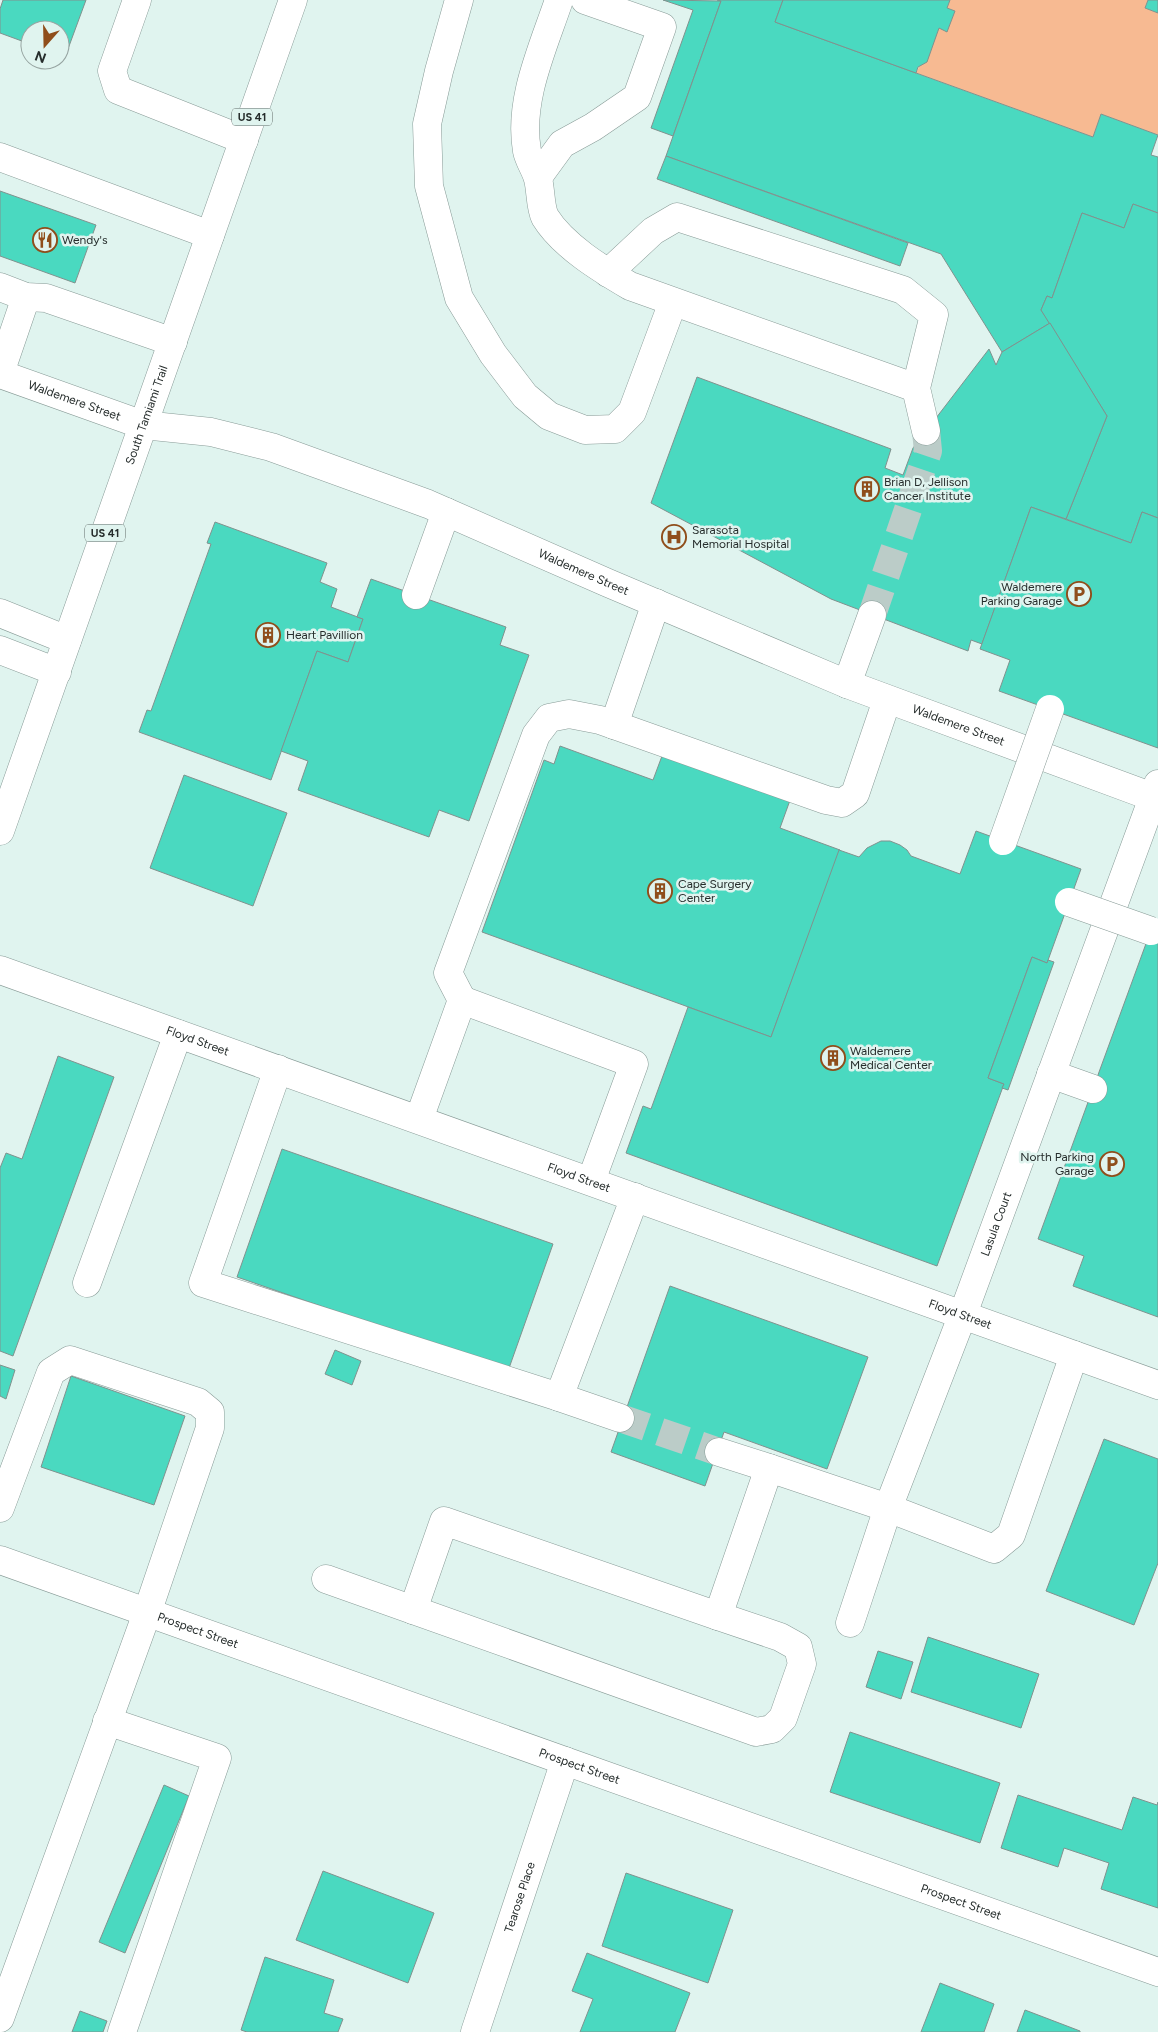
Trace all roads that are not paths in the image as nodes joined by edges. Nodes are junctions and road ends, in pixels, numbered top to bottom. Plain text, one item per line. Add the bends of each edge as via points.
1 (137, 0) edge
2 (293, 0) edge
3 (459, 0) edge
4 (559, 0) edge
5 (585, 0) edge
6 (244, 140) junction
7 (0, 157) edge
8 (538, 177) junction
9 (210, 235) junction
10 (608, 273) junction
11 (0, 287) edge
12 (26, 297) junction
13 (673, 302) junction
14 (173, 342) junction
15 (0, 373) edge
16 (916, 388) junction
17 (143, 425) junction
18 (926, 431) tunnel mouth
19 (446, 512) junction
20 (416, 595) dead end
21 (656, 603) junction
22 (0, 613) edge
23 (872, 615) tunnel mouth
24 (67, 640) junction
25 (0, 650) edge
26 (56, 672) junction
27 (847, 684) junction
28 (887, 700) junction
29 (1050, 709) dead end
30 (614, 725) junction
31 (1156, 794) edge
32 (0, 831) edge
33 (1003, 840) dead end
34 (1070, 902) dead end
35 (1150, 931) dead end
36 (0, 970) edge
37 (462, 1000) junction
38 (178, 1034) junction
39 (278, 1070) junction
40 (1051, 1074) junction
41 (1093, 1089) dead end
42 (419, 1119) junction
43 (591, 1181) junction
44 (635, 1197) junction
45 (87, 1283) dead end
46 (963, 1314) junction
47 (1074, 1355) junction
48 (1158, 1385) edge
49 (559, 1397) junction
50 (620, 1418) tunnel mouth
51 (720, 1452) tunnel mouth
52 (769, 1468) junction
53 (0, 1508) edge
54 (888, 1508) junction
55 (0, 1560) edge
56 (326, 1579) dead end
57 (413, 1610) junction
58 (147, 1613) junction
59 (718, 1616) junction
60 (850, 1623) dead end
61 (107, 1721) junction
62 (565, 1760) junction
63 (1158, 1972) edge
64 (0, 2018) edge
65 (122, 2032) edge
66 (475, 2032) edge

1 - 6 street via 112,71 118,90
2 - 6 street, South Tamiami Trail / US 41
3 - 13 street via 427,124 429,186 459,298 493,354 525,396 548,416 585,430 615,429 632,412
4 - 8 street via 532,81 526,117 527,152
5 - 8 street via 662,26 637,97 562,144
6 - 9 street, South Tamiami Trail / US 41
7 - 9 street
8 - 10 street via 545,216 571,247
9 - 14 street, South Tamiami Trail / US 41
10 - 13 street via 630,286
10 - 16 street via 653,232 677,216 903,290 934,315
11 - 12 street
12 - 14 street via 46,298
12 - 15 street
13 - 16 street
14 - 17 street, South Tamiami Trail / US 41
15 - 17 street, Waldemere Street
16 - 18 street
17 - 19 street, Waldemere Street via 211,432 270,447
17 - 24 street, South Tamiami Trail / US 41
19 - 20 street
19 - 21 street, Waldemere Street
21 - 27 street, Waldemere Street
21 - 30 street
22 - 24 street
23 - 27 street
24 - 26 street, South Tamiami Trail / US 41
25 - 26 street
26 - 32 street, South Tamiami Trail / US 41
27 - 28 street, Waldemere Street
28 - 30 street via 855,794 842,802 826,800
28 - 31 street, Waldemere Street
29 - 33 street, bridge
30 - 37 street via 569,714 549,718 536,735 448,973
31 - 40 street, Lasula Court
34 - 35 street, bridge
36 - 38 street, Floyd Street
37 - 42 street
37 - 43 street via 634,1064
38 - 39 street, Floyd Street
38 - 45 street
39 - 42 street, Floyd Street
39 - 49 street via 203,1283
40 - 41 street
40 - 46 street, Lasula Court
42 - 43 street, Floyd Street
43 - 44 street, Floyd Street
44 - 46 street, Floyd Street
44 - 49 street
46 - 47 street, Floyd Street
46 - 54 street, Lasula Court
47 - 48 street, Floyd Street
47 - 54 street via 1011,1535 994,1549
49 - 50 street
51 - 52 street
52 - 54 street
52 - 59 street
53 - 58 street via 51,1372 70,1360 198,1402 210,1412 210,1428
54 - 60 street, Lasula Court
55 - 58 street, Prospect Street
56 - 57 street
57 - 59 street via 444,1521
57 - 59 street via 756,1732 772,1729 783,1718 797,1683 802,1664 798,1647 780,1637
58 - 61 street
58 - 62 street, Prospect Street
61 - 64 street
61 - 65 street via 217,1758
62 - 63 street, Prospect Street
62 - 66 street, Tearose Place

